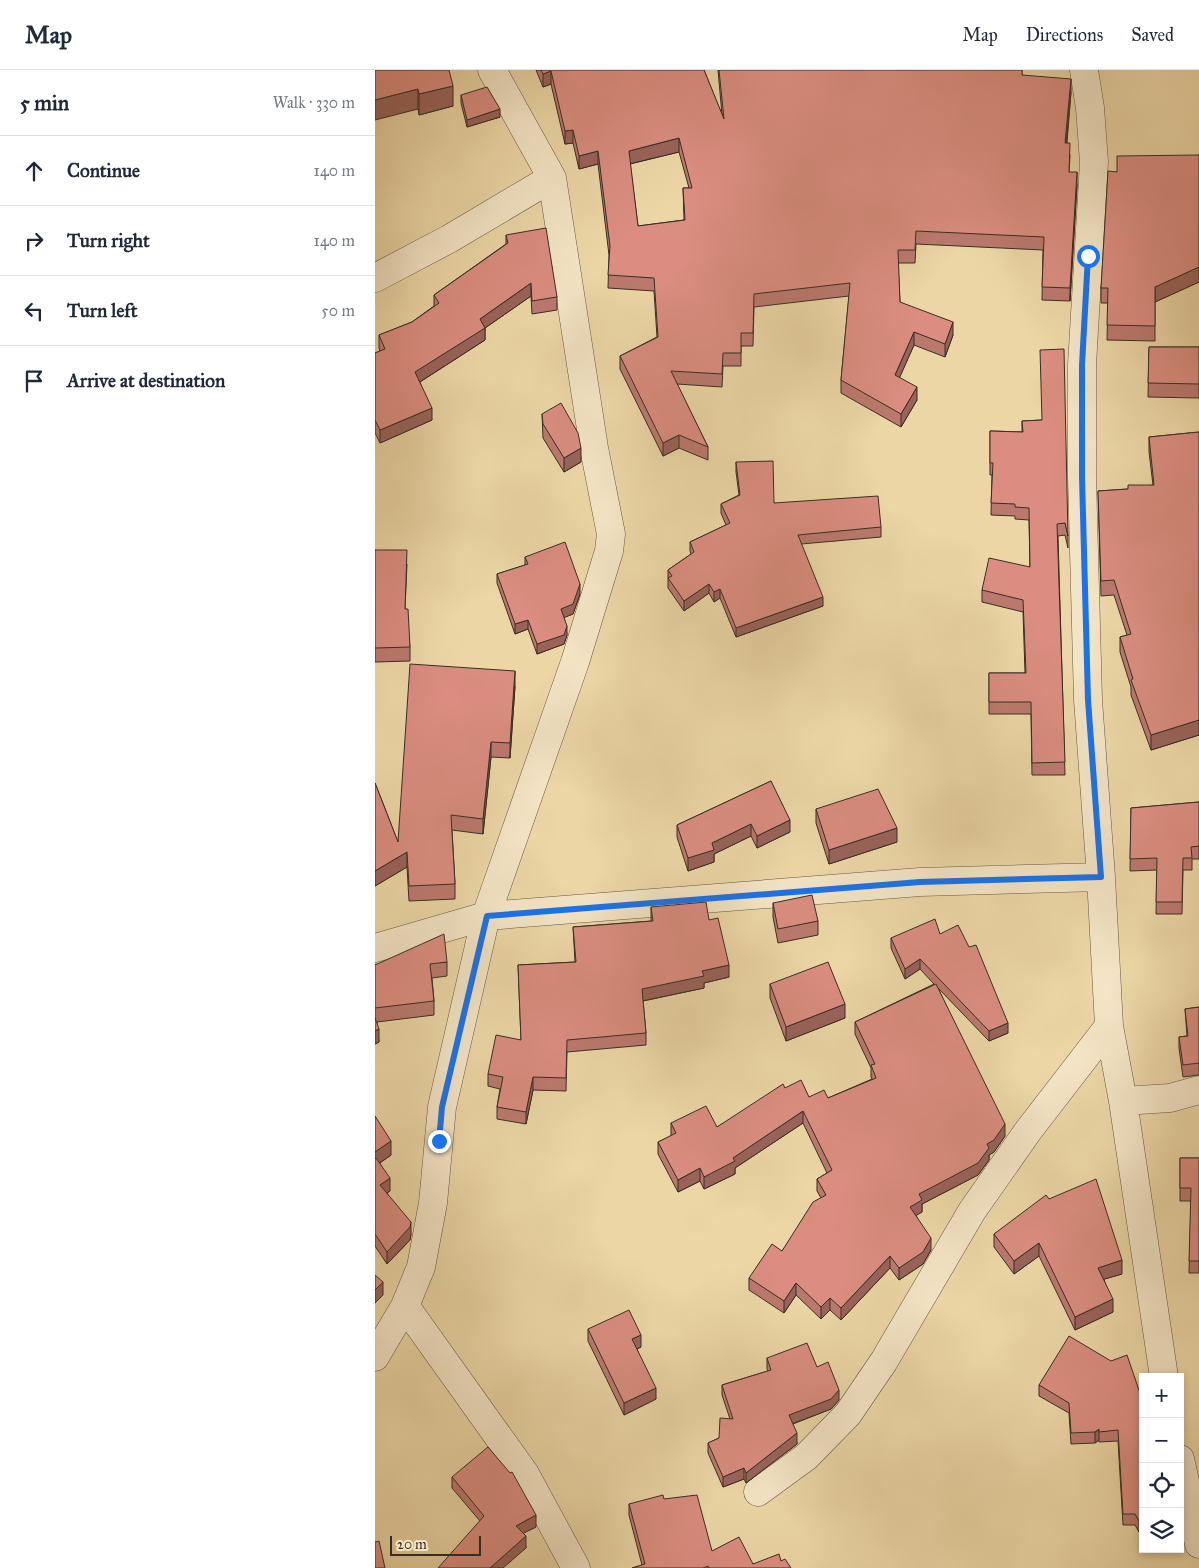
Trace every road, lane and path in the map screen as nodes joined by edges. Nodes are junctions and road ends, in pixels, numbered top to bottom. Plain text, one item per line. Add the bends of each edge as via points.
1 (492, 70) edge
2 (1084, 70) edge
3 (553, 178) junction
4 (375, 278) edge
5 (1101, 877) junction
6 (487, 916) junction
7 (375, 948) edge
8 (1109, 1026) junction
9 (1199, 1090) edge
10 (1123, 1101) junction
11 (405, 1306) junction
12 (375, 1357) edge
13 (1163, 1373) edge
14 (1181, 1463) edge
15 (758, 1492) dead end
16 (1199, 1544) edge
17 (576, 1568) edge

1 - 3 street
2 - 5 street via 1094,162 1082,365 1082,477 1088,700
3 - 4 street
3 - 6 street via 593,448 609,526 609,551 575,662
5 - 6 street via 920,882
5 - 8 street
6 - 7 street
6 - 11 street via 442,1107 433,1203 421,1267
8 - 10 street
8 - 15 street via 972,1211 884,1361 848,1414 806,1457
9 - 10 street via 1170,1098
10 - 13 street
11 - 12 street
11 - 17 street via 525,1474
14 - 16 street

